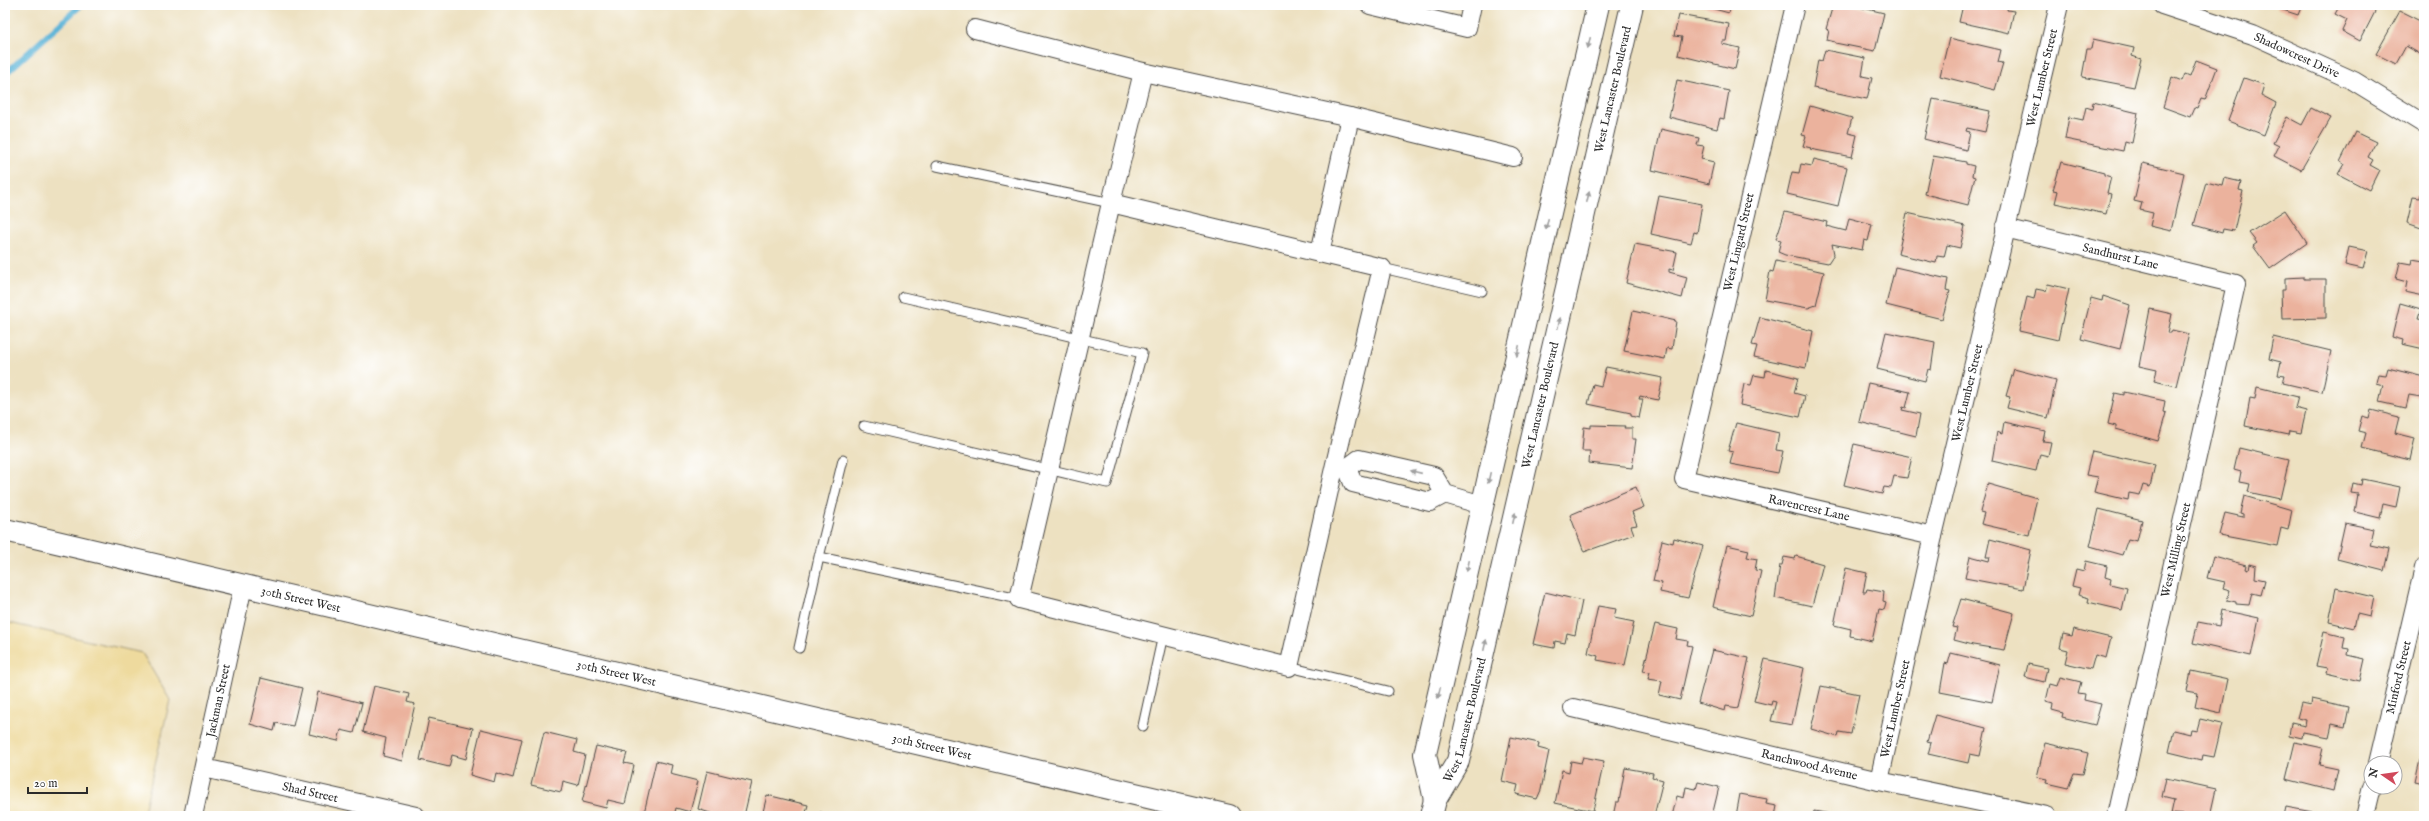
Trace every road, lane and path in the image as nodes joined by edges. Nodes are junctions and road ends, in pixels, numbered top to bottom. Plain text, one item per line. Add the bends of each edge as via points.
1 (1370, 5) edge
2 (1472, 5) edge
3 (1598, 5) edge
4 (1632, 5) edge
5 (1795, 5) edge
6 (2059, 5) edge
7 (2162, 5) edge
8 (975, 29) dead end
9 (1143, 72) junction
10 (1350, 117) junction
11 (2424, 124) edge
12 (1513, 157) dead end
13 (938, 166) dead end
14 (1111, 203) junction
15 (2005, 228) junction
16 (1320, 253) junction
17 (1382, 268) junction
18 (2236, 284) joint
19 (1482, 291) dead end
20 (903, 297) dead end
21 (1079, 337) junction
22 (864, 426) dead end
23 (843, 460) dead end
24 (1341, 466) junction
25 (1049, 469) junction
26 (1684, 479) joint
27 (1444, 494) junction
28 (1482, 505) junction
29 (5, 530) edge
30 (1933, 536) junction
31 (818, 558) junction
32 (2424, 571) edge
33 (244, 586) junction
34 (1019, 599) junction
35 (1163, 635) junction
36 (799, 648) dead end
37 (1289, 667) junction
38 (1388, 691) dead end
39 (1573, 708) dead end
40 (1143, 726) dead end
41 (2380, 755) edge
42 (204, 768) junction
43 (1879, 781) junction
44 (2370, 795) edge
45 (1433, 808) edge
46 (193, 816) edge
47 (416, 816) edge
48 (1229, 816) edge
49 (2047, 816) edge
50 (2116, 816) edge
51 (2366, 816) edge

1 - 2 street via 1467,28
3 -> 28 street, West Lancaster Boulevard
45 -> 4 street, West Lancaster Boulevard via 1458,761
5 - 26 street, West Lingard Street
6 - 15 street, West Lumber Street
7 - 11 street, Shadowcrest Drive via 2253,35 2354,81
8 - 9 street
9 - 10 street
9 - 14 street
10 - 12 street
10 - 16 street
13 - 14 lane
14 - 16 street
14 - 21 street
15 - 18 street, Sandhurst Lane
15 - 30 street, West Lumber Street
16 - 17 street
17 - 19 lane
17 - 24 street
18 - 50 street, West Milling Street
20 - 21 lane
21 - 25 street
21 - 25 lane via 1142,353 1107,483
22 - 25 lane
23 - 31 lane
24 - 27 street via 1353,483 1430,502
27 -> 24 street via 1434,476 1359,459
24 - 37 street
25 - 34 street
26 - 30 street, Ravencrest Lane
27 - 28 street
28 -> 45 street, West Lancaster Boulevard via 1425,754
29 - 33 street, 30th Street West
30 - 43 street, West Lumber Street
31 - 34 lane
31 - 36 lane
32 - 41 street, Minford Street
33 - 42 street, Jackman Street
33 - 48 street, 30th Street West
34 - 35 street
35 - 37 street
35 - 40 lane
37 - 38 lane
39 - 43 street, Ranchwood Avenue
42 - 46 street, Jackman Street
42 - 47 street, Shad Street
43 - 49 street, Ranchwood Avenue
44 - 51 street

